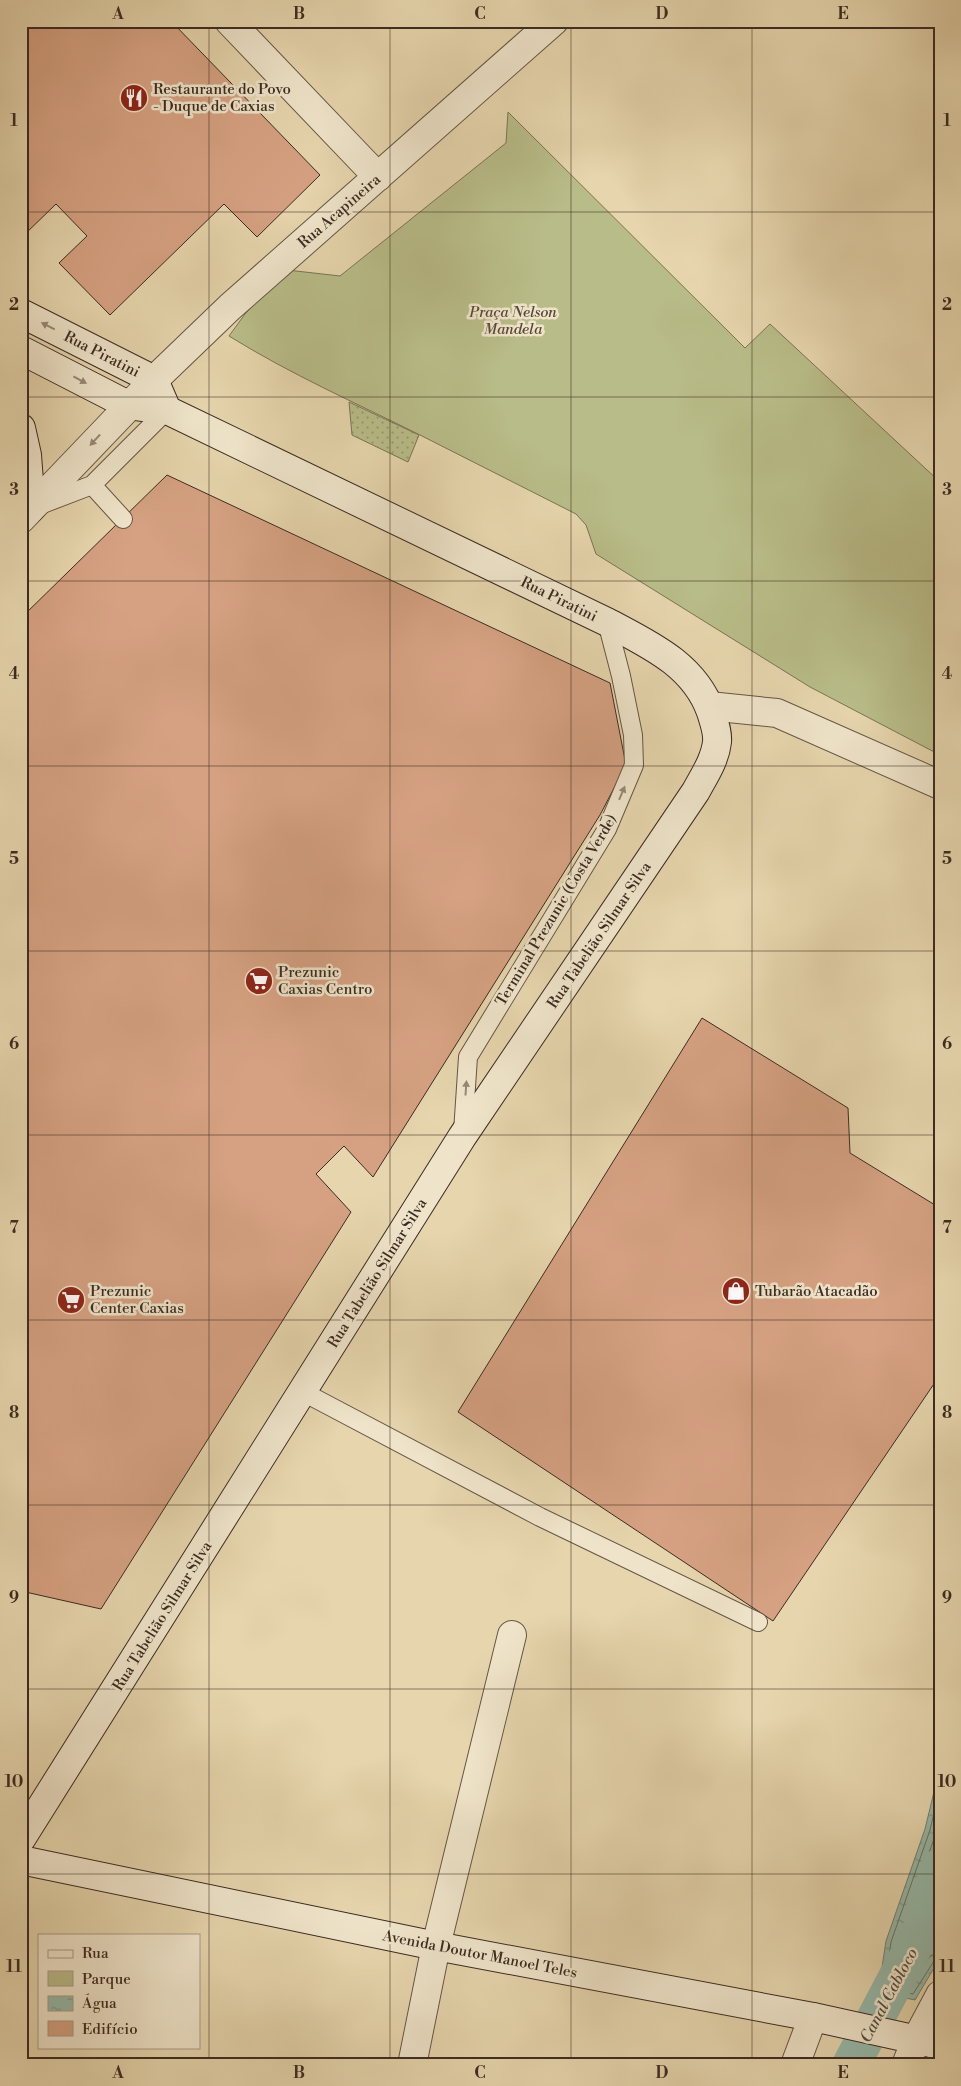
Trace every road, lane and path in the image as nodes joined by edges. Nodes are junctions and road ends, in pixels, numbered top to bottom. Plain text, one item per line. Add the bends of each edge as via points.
1 (229, 21) edge
2 (554, 21) edge
3 (378, 177) junction
4 (21, 313) edge
5 (21, 350) edge
6 (154, 380) junction
7 (128, 405) junction
8 (167, 410) junction
9 (21, 428) edge
10 (92, 486) junction
11 (26, 513) edge
12 (123, 519) dead end
13 (607, 622) junction
14 (708, 706) junction
15 (940, 785) edge
16 (462, 1137) junction
17 (303, 1392) junction
18 (758, 1622) dead end
19 (512, 1635) dead end
20 (21, 1839) edge
21 (21, 1860) edge
22 (436, 1946) junction
23 (940, 1995) edge
24 (822, 2020) junction
25 (915, 2047) edge
26 (412, 2065) edge
27 (795, 2065) edge

1 - 3 main road
2 - 3 main road, Rua Acapineira
3 - 6 main road, Rua Acapineira via 230,307
6 -> 4 main road, Rua Piratini
5 -> 7 main road, Rua Piratini
6 - 7 main road, Rua Acapineira
6 - 8 main road, Rua Piratini
7 - 8 main road, Rua Piratini
7 -> 11 main road, Rua Acapineira
8 - 10 lane
8 - 13 main road, Rua Piratini
9 - 11 main road via 27,455
10 - 11 lane
10 - 12 lane
13 - 14 main road, Rua Piratini via 672,660 697,685
16 -> 13 lane, Terminal Prezunic (Costa Verde) via 468,1057 607,829 634,765 633,735
14 - 15 main road via 777,713
14 - 16 main road, Rua Tabelião Silmar Silva via 717,742 703,779
16 - 17 main road, Rua Tabelião Silmar Silva
17 - 18 lane via 540,1516
17 - 20 main road, Rua Tabelião Silmar Silva
19 - 22 main road
21 - 22 main road, Avenida Doutor Manoel Teles
22 - 24 main road, Avenida Doutor Manoel Teles
22 - 26 main road
23 - 25 main road
24 - 25 main road, Avenida Doutor Manoel Teles
24 - 27 main road

